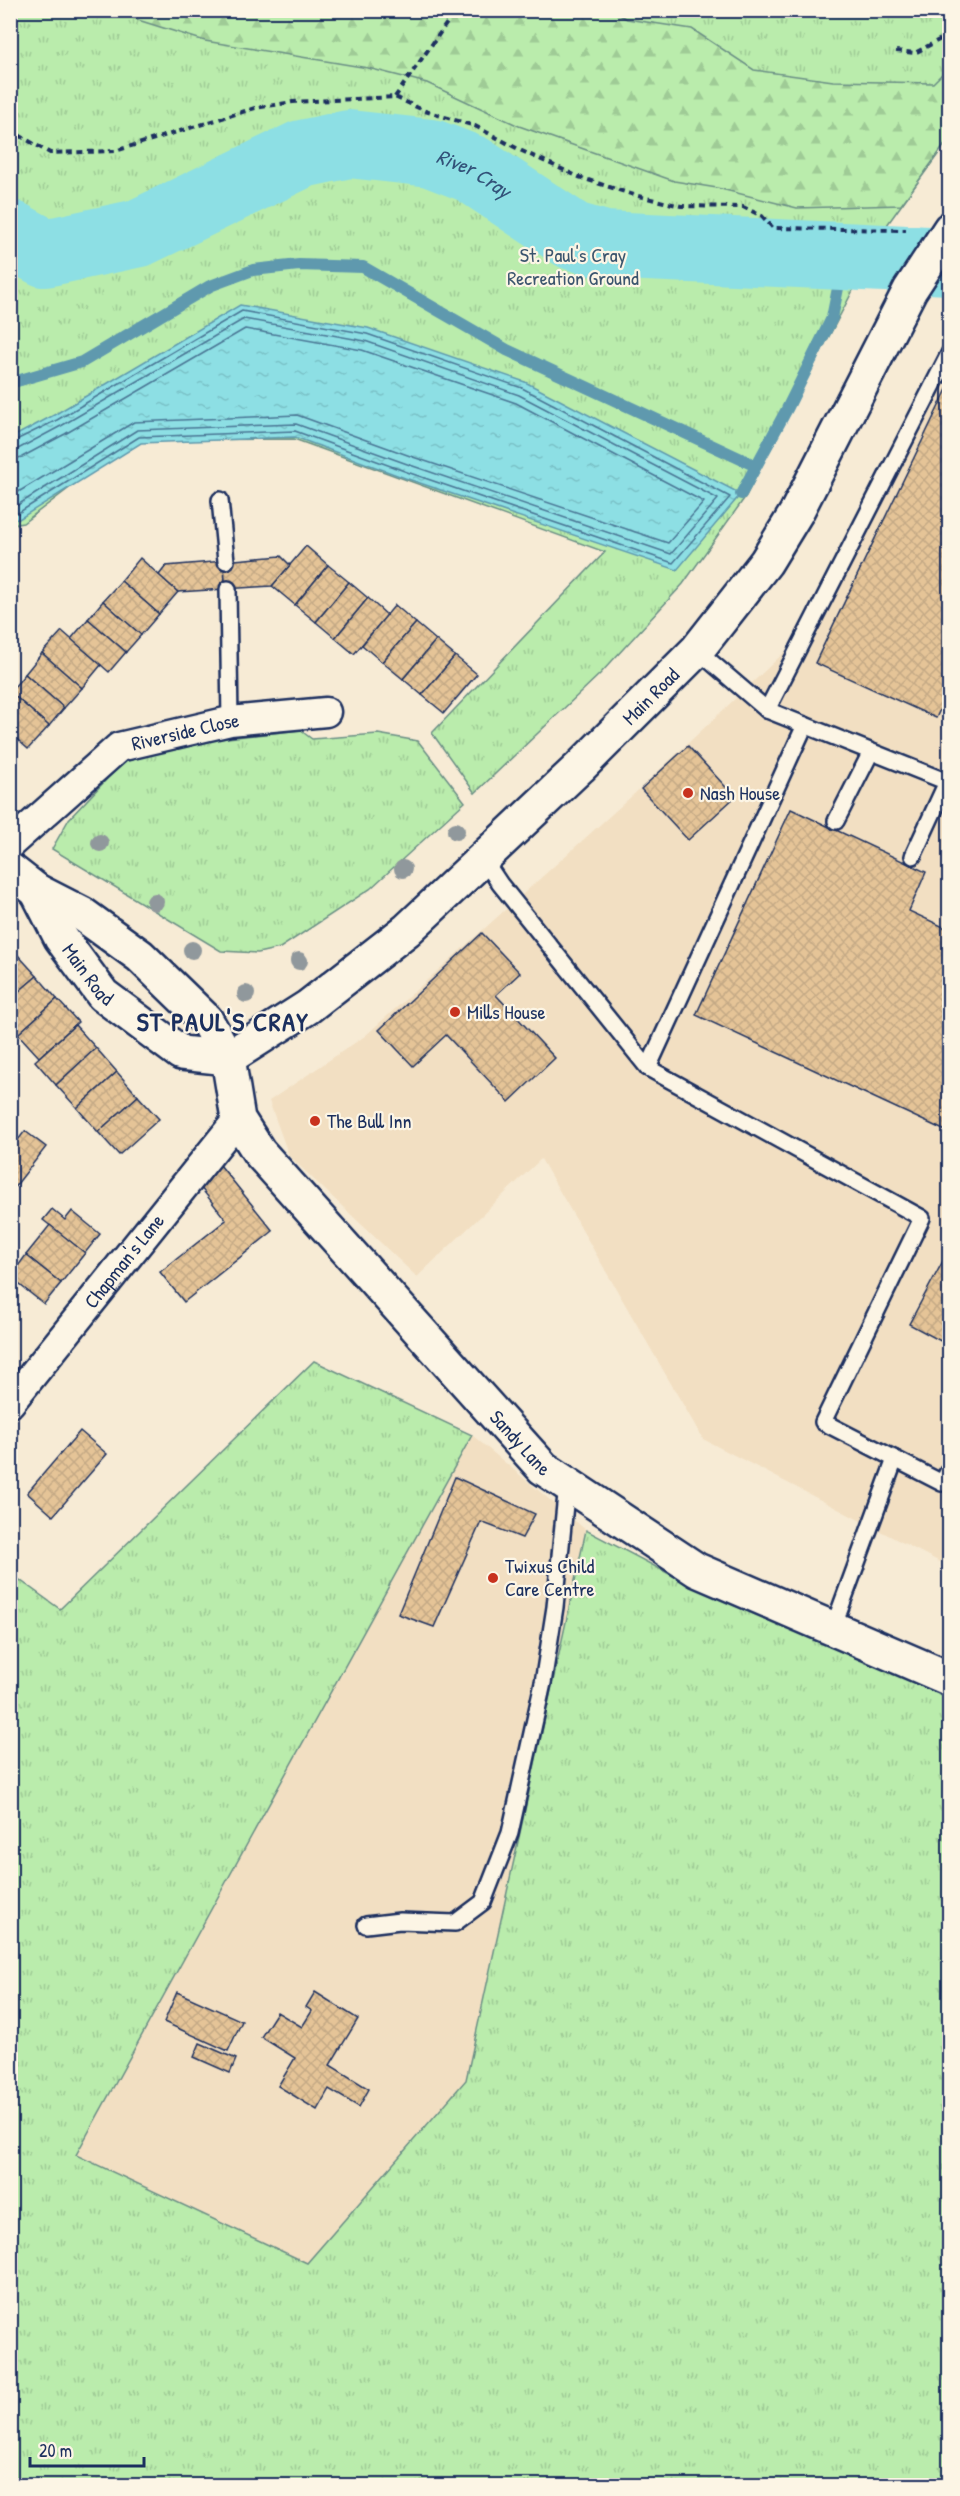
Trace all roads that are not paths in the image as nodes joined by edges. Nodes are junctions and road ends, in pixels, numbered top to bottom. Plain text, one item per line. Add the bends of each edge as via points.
1 (946, 234) edge
2 (950, 352) edge
3 (220, 500) dead end
4 (226, 561) dead end
5 (228, 589) dead end
6 (697, 650) junction
7 (767, 710) junction
8 (326, 712) dead end
9 (230, 721) junction
10 (805, 725) junction
11 (871, 752) junction
12 (948, 782) edge
13 (836, 821) dead end
14 (10, 844) edge
15 (913, 856) dead end
16 (484, 860) junction
17 (10, 870) edge
18 (37, 891) junction
19 (228, 1058) junction
20 (648, 1068) junction
21 (238, 1119) junction
22 (10, 1403) edge
23 (895, 1459) junction
24 (950, 1468) edge
25 (567, 1484) junction
26 (833, 1628) junction
27 (950, 1679) edge
28 (366, 1924) dead end

1 - 6 street, Main Road via 910,290 796,513 766,562
2 - 7 lane
3 - 4 lane
5 - 9 lane
6 - 7 lane
6 - 16 street, Main Road
7 - 10 lane
8 - 9 street, Riverside Close
9 - 14 street, Riverside Close via 119,747
10 - 11 lane
10 - 20 lane
11 - 12 lane
11 - 13 lane
12 - 15 lane
16 - 19 street, Main Road via 407,930 317,1000
16 - 20 lane
17 - 18 street, Main Road
18 - 19 street, Main Road via 82,914 140,956 206,1020
18 - 19 street, Main Road via 61,938 103,994 181,1053
19 - 21 street, Sandy Lane
20 - 23 lane via 922,1218 823,1422
21 - 22 street, Chapman's Lane
21 - 25 street, Sandy Lane via 259,1152 543,1468
23 - 24 lane via 942,1483
23 - 26 lane
25 - 26 street, Sandy Lane via 697,1570
25 - 28 lane via 543,1683 510,1833 483,1902 455,1923
26 - 27 street, Sandy Lane

